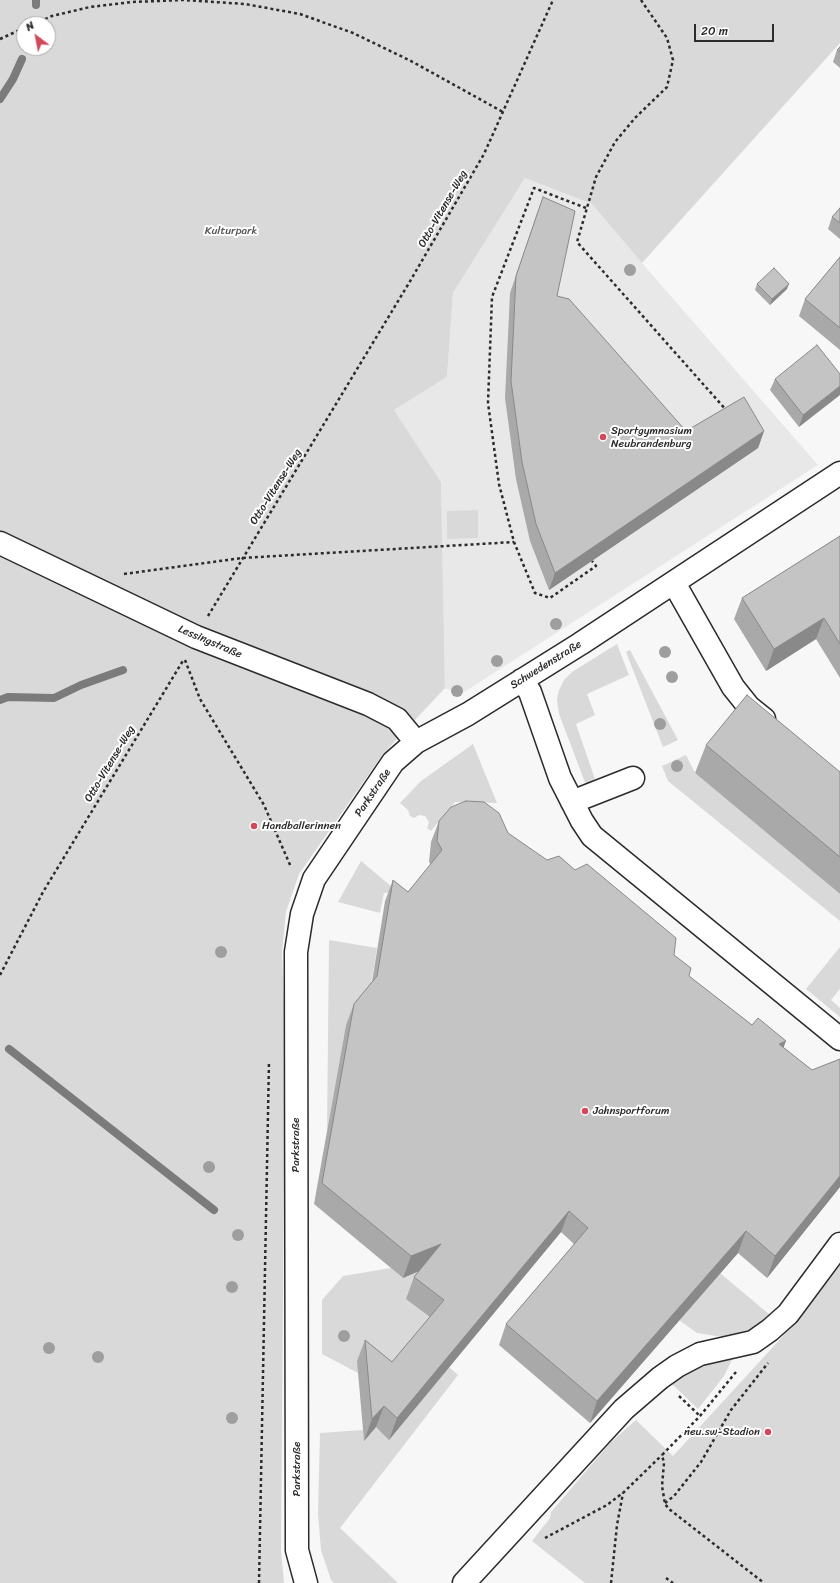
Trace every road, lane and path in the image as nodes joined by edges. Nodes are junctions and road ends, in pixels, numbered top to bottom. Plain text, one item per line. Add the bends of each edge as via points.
1 (553, 0) edge
2 (641, 0) edge
3 (52, 16) edge
4 (16, 32) edge
5 (0, 39) edge
6 (503, 112) junction
7 (586, 208) junction
8 (729, 413) edge
9 (840, 473) edge
10 (514, 542) junction
11 (0, 543) edge
12 (242, 558) junction
13 (592, 561) edge
14 (116, 575) dead end
15 (674, 583) junction
16 (196, 637) junction
17 (184, 658) junction
18 (522, 680) junction
19 (779, 732) edge
20 (416, 742) junction
21 (633, 778) dead end
22 (572, 802) junction
23 (293, 870) dead end
24 (0, 974) edge
25 (840, 1039) edge
26 (840, 1244) edge
27 (753, 1342) junction
28 (769, 1363) dead end
29 (662, 1455) junction
30 (624, 1492) junction
31 (665, 1504) junction
32 (545, 1538) dead end
33 (666, 1578) dead end
34 (306, 1583) edge
35 (464, 1583) edge
36 (611, 1583) edge
37 (673, 1583) edge
38 (764, 1583) edge

1 - 6 path, Otto-Vitense-Weg
2 - 7 path via 667,38 673,60 667,87 615,142 596,177
3 - 6 path via 90,7 184,0 245,4 300,14 353,33 411,61
4 - 5 path
6 - 12 path, Otto-Vitense-Weg via 484,154 417,269
7 - 8 path via 577,242
7 - 10 path via 534,188 492,297 488,403 498,484
9 - 15 street, Schwedenstraße
10 - 12 path
10 - 13 path via 535,593 550,598 596,566
11 - 16 street, Lessingstraße
12 - 14 path
12 - 16 path, Otto-Vitense-Weg
15 - 18 street, Schwedenstraße
15 - 19 street via 733,687 750,707
16 - 17 path, Otto-Vitense-Weg
16 - 20 street, Lessingstraße via 368,704 397,719
17 - 23 path via 200,699 264,805
17 - 24 path, Otto-Vitense-Weg via 43,892
18 - 20 street, Schwedenstraße via 468,714
18 - 22 street via 530,692 560,778
20 - 34 street, Parkstraße via 394,762 314,880 302,914 296,952 297,1550
21 - 22 street
22 - 25 street via 592,836
26 - 27 street via 788,1314
27 - 29 path via 747,1360 700,1416
27 - 35 street via 700,1354 676,1366 660,1378 624,1409
28 - 31 path via 731,1410 701,1462
29 - 30 path
29 - 31 path
30 - 32 path via 607,1505
30 - 36 path via 617,1525
31 - 38 path
33 - 37 path

